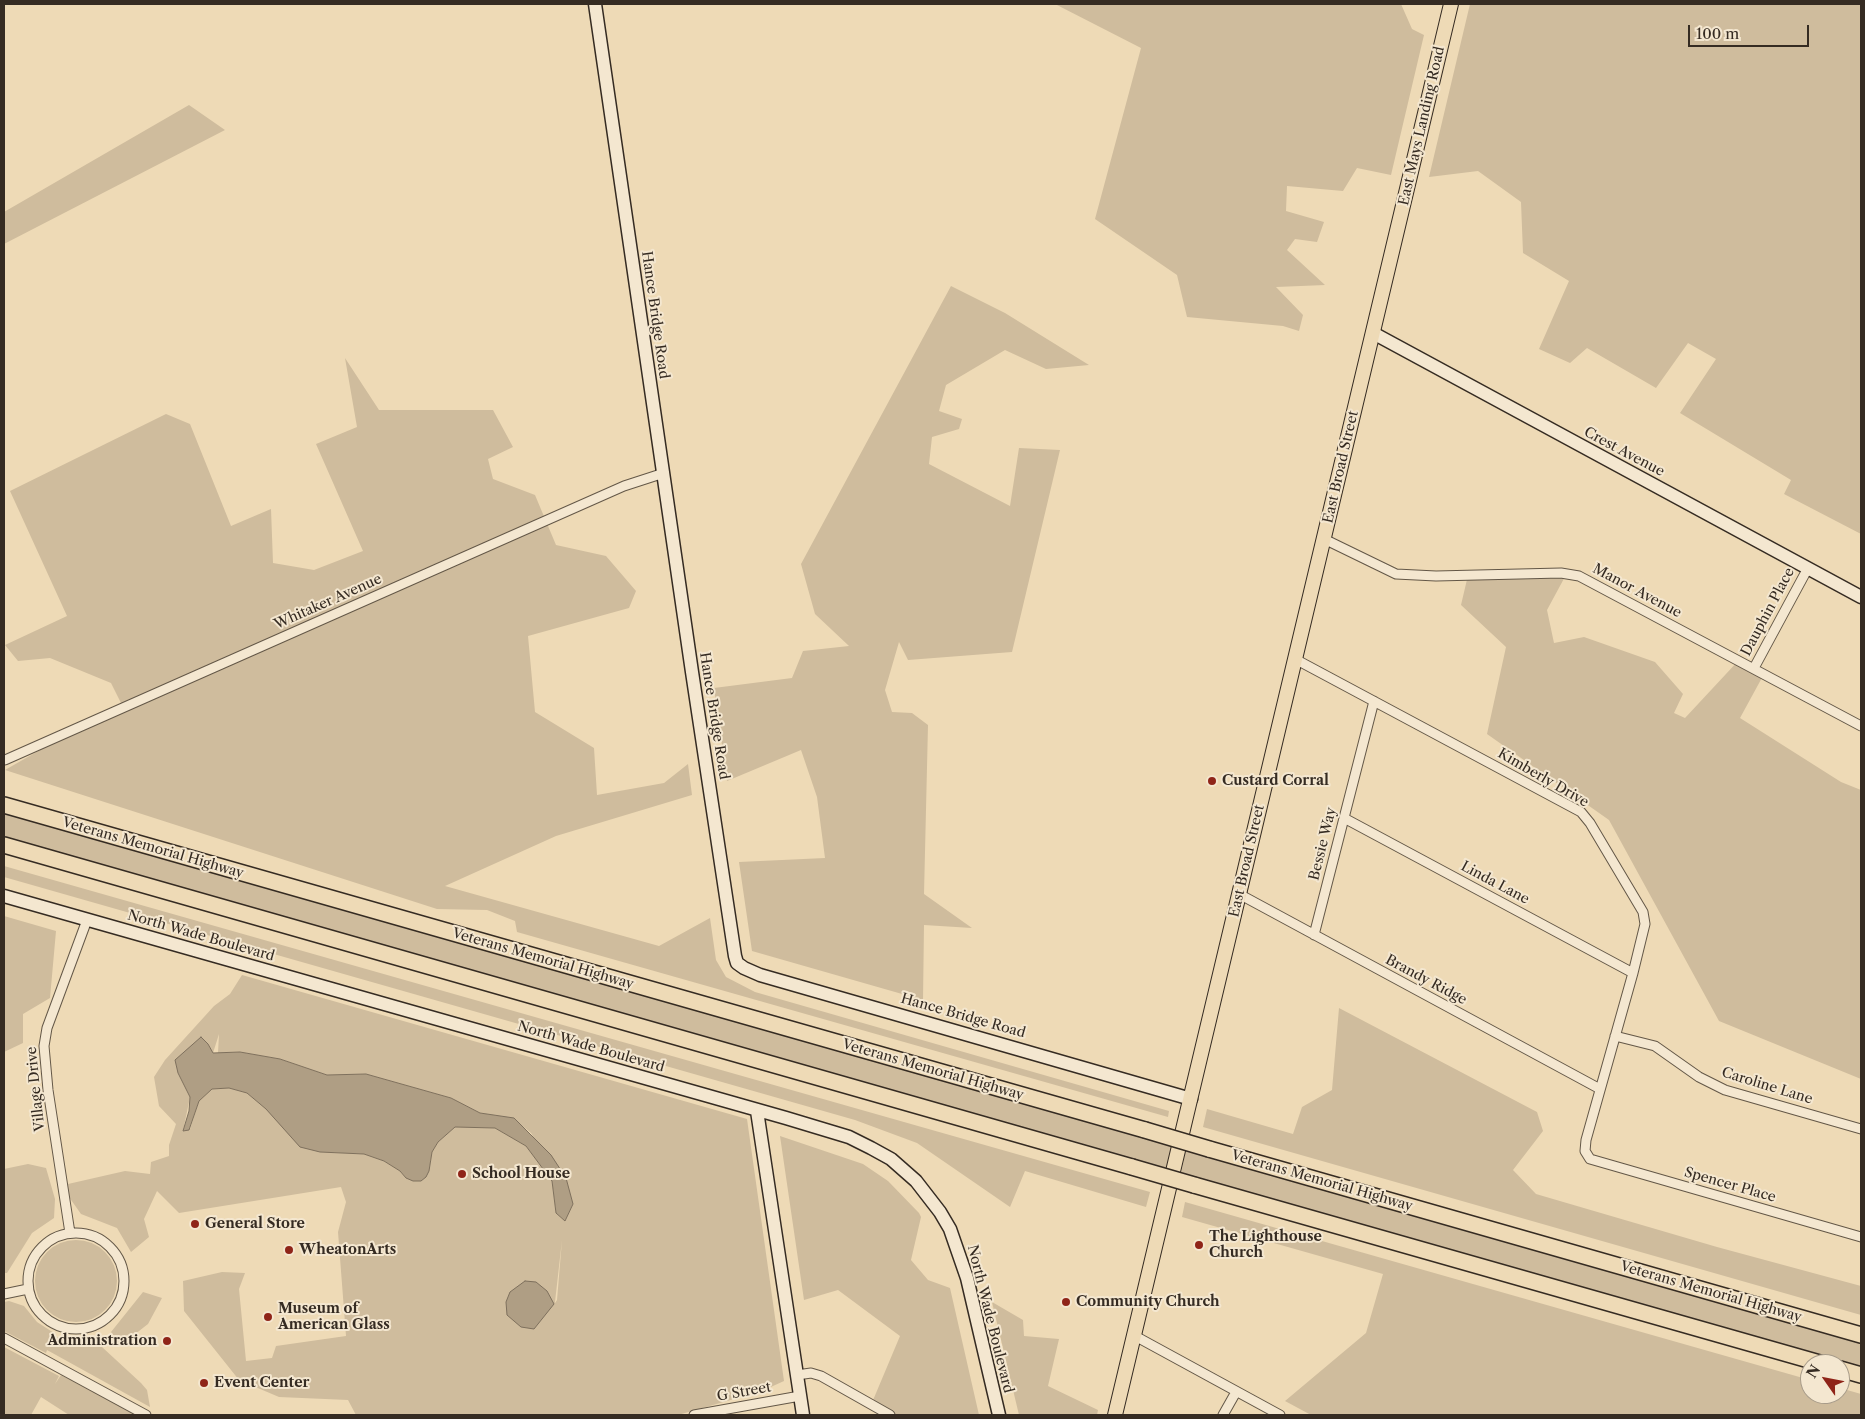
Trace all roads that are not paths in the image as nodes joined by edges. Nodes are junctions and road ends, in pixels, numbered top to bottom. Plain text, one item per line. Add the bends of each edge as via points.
1 (595, 4) edge
2 (1451, 4) edge
3 (1393, 248) joint
4 (1373, 333) junction
5 (664, 474) junction
6 (1324, 539) junction
7 (1808, 568) junction
8 (1861, 597) edge
9 (1295, 658) junction
10 (1754, 668) junction
11 (1374, 701) junction
12 (1861, 726) edge
13 (5, 760) dead end
14 (4, 805) edge
15 (1344, 818) junction
16 (4, 846) edge
17 (1239, 894) junction
18 (4, 896) edge
19 (87, 920) junction
20 (1314, 935) junction
21 (1633, 973) junction
22 (1615, 1036) junction
23 (1600, 1089) junction
24 (1191, 1099) junction
25 (757, 1111) junction
26 (1861, 1129) edge
27 (1590, 1159) joint
28 (70, 1233) junction
29 (1861, 1237) edge
30 (28, 1289) junction
31 (4, 1294) edge
32 (1861, 1335) edge
33 (1134, 1336) junction
34 (4, 1338) edge
35 (1800, 1357) edge
36 (797, 1375) junction
37 (1236, 1392) junction
38 (800, 1396) junction
39 (146, 1415) edge
40 (694, 1415) edge
41 (803, 1415) edge
42 (890, 1415) edge
43 (999, 1415) edge
44 (1116, 1415) edge
45 (1223, 1415) edge
46 (1280, 1415) edge

1 - 5 street, Hance Bridge Road
2 - 3 main road, East Mays Landing Road
3 - 4 main road, East Broad Street
4 - 6 main road, East Broad Street
4 - 7 street, Crest Avenue
5 - 13 street, Whitaker Avenue via 624,486
5 - 24 street, Hance Bridge Road via 734,956 738,962 760,975
6 - 9 main road, East Broad Street
6 - 10 street, Manor Avenue via 1396,574 1579,576
7 - 8 street, Crest Avenue
7 - 10 street, Dauphin Place
9 - 11 street, Kimberly Drive
9 - 17 main road, East Broad Street
10 - 12 street, Manor Avenue
11 - 15 street, Bessie Way
11 - 21 street, Kimberly Drive via 1581,812 1644,912 1645,924
14 - 32 highway, Veterans Memorial Highway, bridge
15 - 20 street, Bessie Way
15 - 21 street, Linda Lane
16 - 35 highway, bridge
17 - 20 street, Brandy Ridge
17 - 24 main road, East Broad Street
18 - 19 street, North Wade Boulevard
19 - 25 street, North Wade Boulevard
19 - 28 street, Village Drive via 47,1028 44,1046
20 - 23 street, Brandy Ridge
21 - 22 street, Kimberly Drive
22 - 23 street, Kimberly Drive
22 - 26 street, Caroline Lane via 1655,1046 1724,1090
23 - 27 street, Kimberly Drive via 1586,1140 1585,1151
24 - 33 main road, East Broad Street
25 - 36 street
25 - 43 street, North Wade Boulevard via 856,1140 895,1163 928,1195 950,1229 962,1258
27 - 29 street, Spencer Place
28 - 30 street via 52,1239 37,1252 29,1270
28 - 30 street via 85,1233 104,1241 118,1255 124,1273 123,1294 115,1311 100,1324 82,1330 65,1329 46,1320 34,1305
30 - 31 street
33 - 37 street
33 - 44 main road, East Broad Street
34 - 39 street
36 - 38 street
36 - 42 street via 810,1372 821,1376
37 - 45 street
37 - 46 street
38 - 40 street, G Street
38 - 41 street

